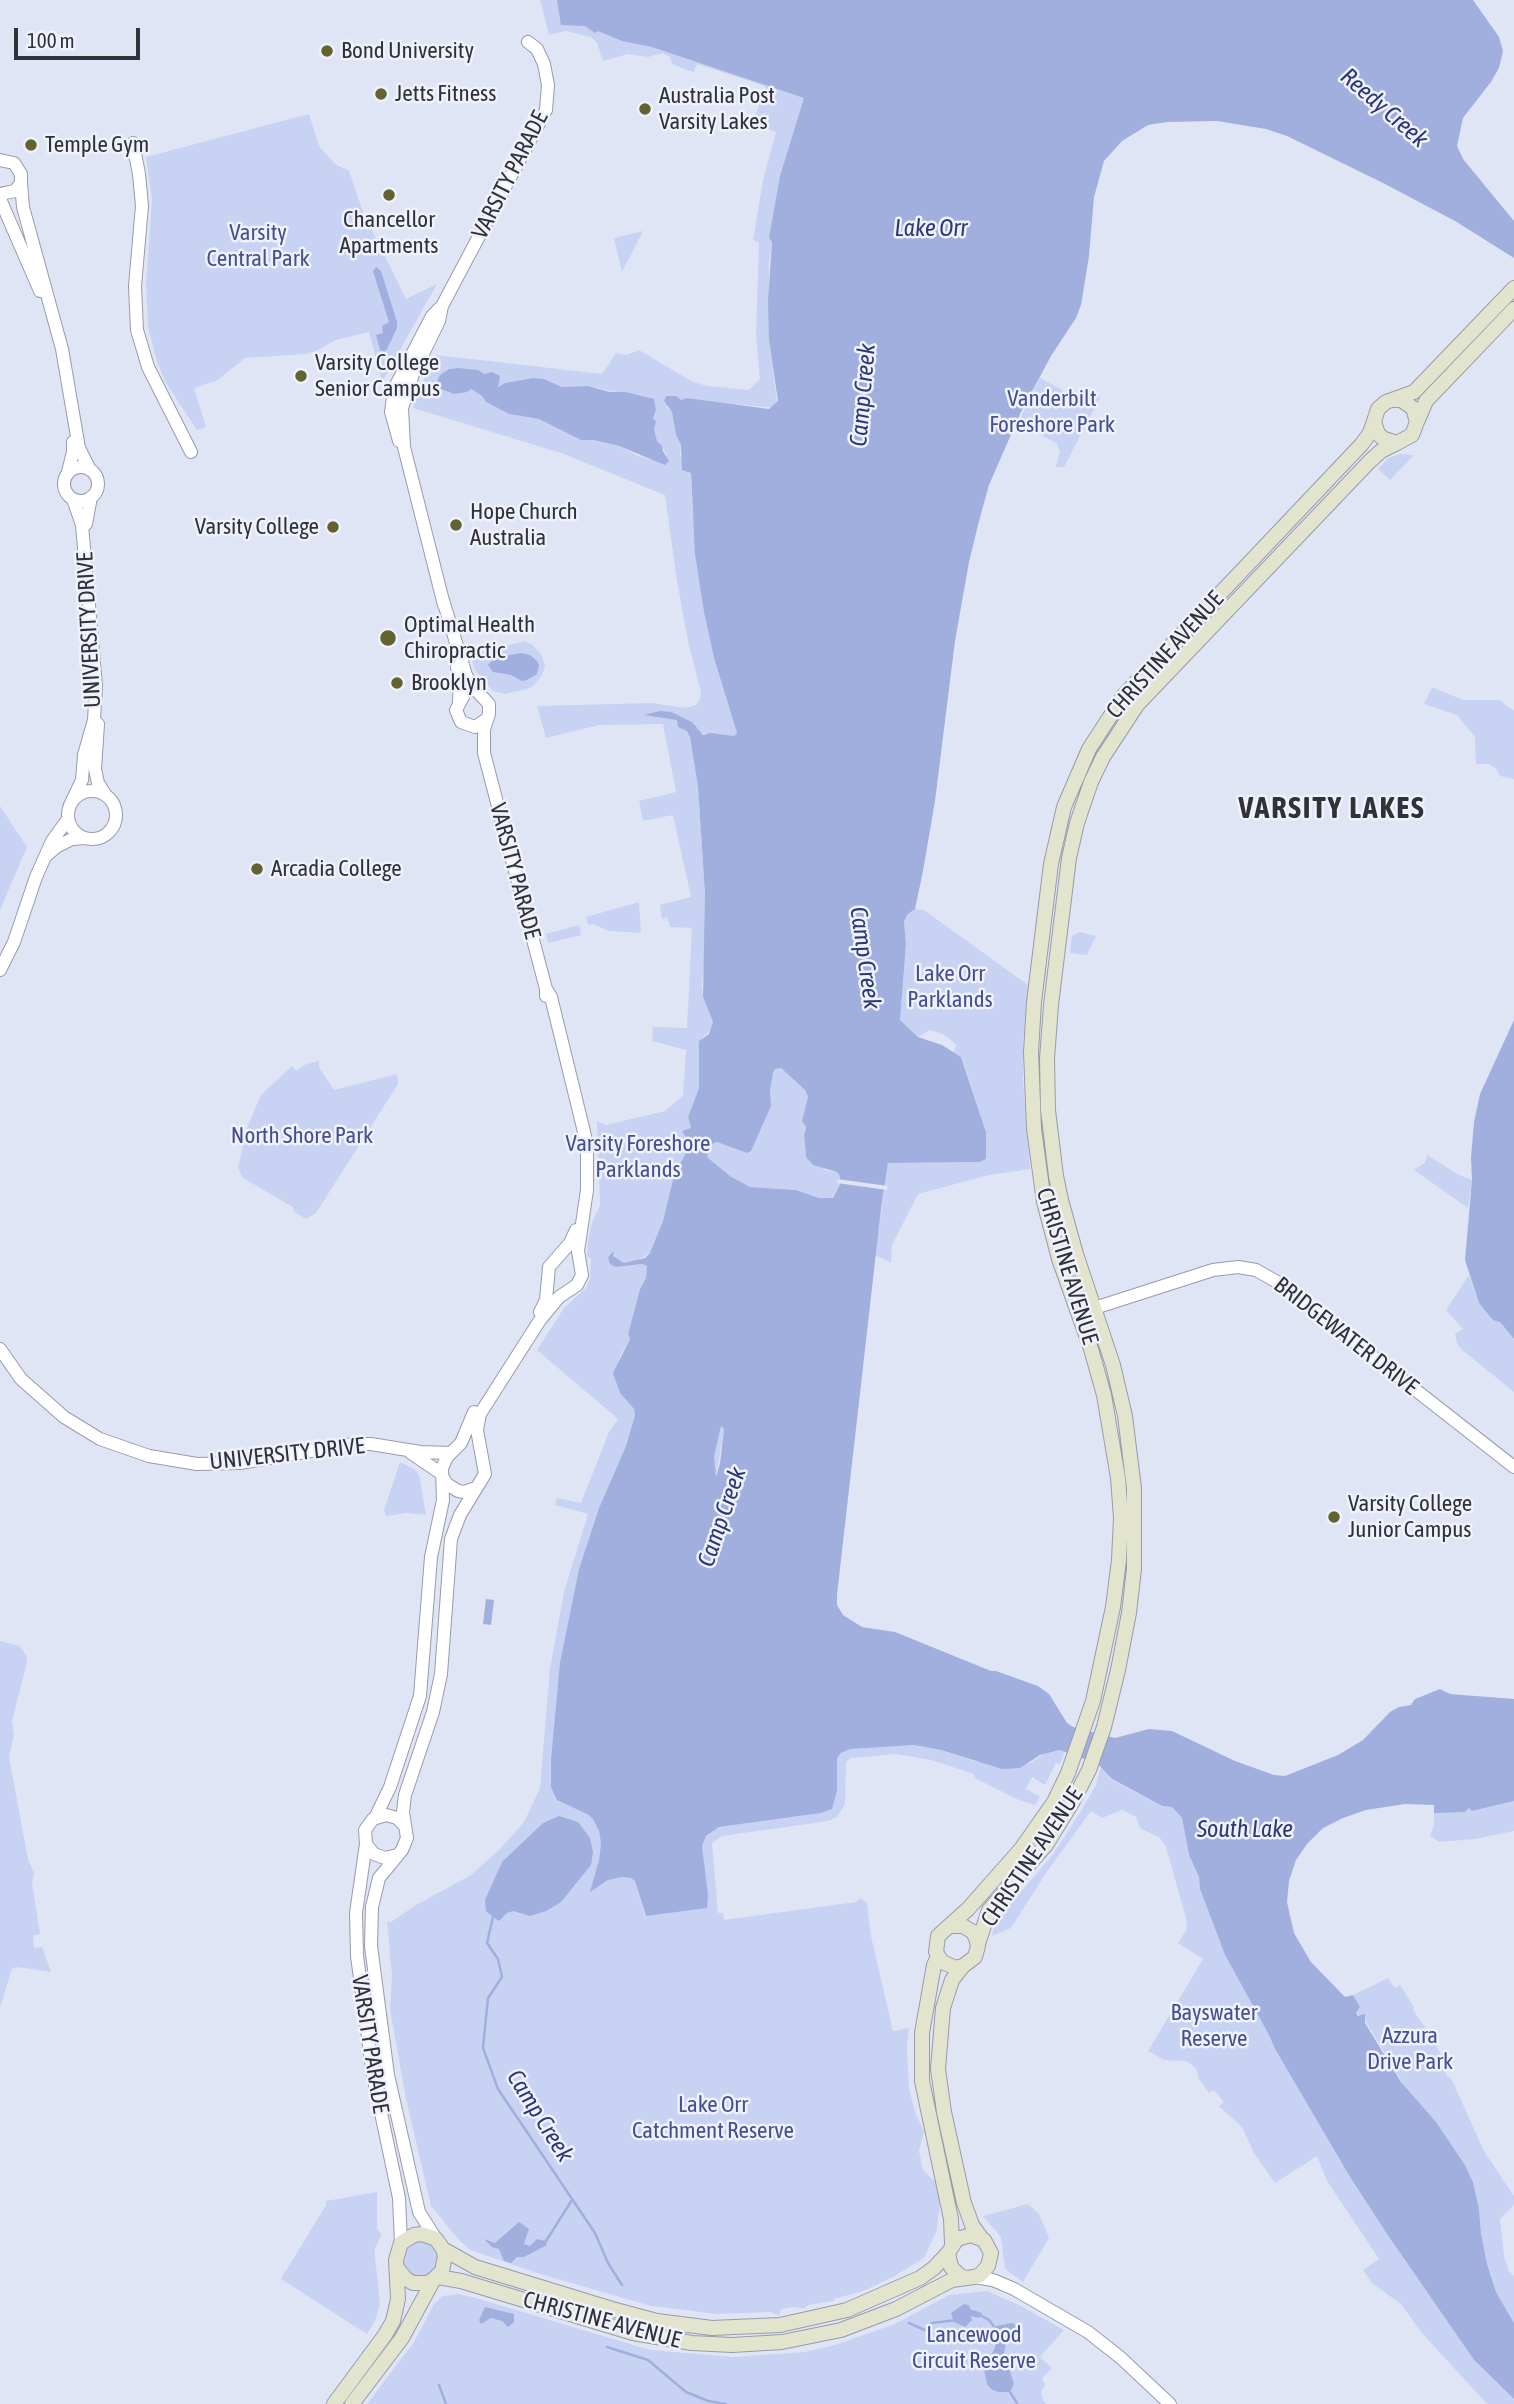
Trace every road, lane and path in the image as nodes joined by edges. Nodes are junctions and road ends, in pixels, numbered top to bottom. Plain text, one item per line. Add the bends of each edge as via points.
1 (528, 42) dead end
2 (133, 143) dead end
3 (0, 148) edge
4 (4, 160) edge
5 (20, 183) junction
6 (0, 197) edge
7 (1514, 288) edge
8 (1514, 309) edge
9 (1394, 400) junction
10 (1374, 421) junction
11 (1417, 422) junction
12 (1397, 443) junction
13 (191, 452) dead end
14 (90, 470) junction
15 (68, 472) junction
16 (91, 497) junction
17 (72, 499) junction
18 (443, 597) junction
19 (483, 696) junction
20 (458, 702) junction
21 (487, 719) junction
22 (464, 725) junction
23 (484, 753) junction
24 (105, 794) junction
25 (72, 801) junction
26 (68, 819) junction
27 (85, 838) junction
28 (47, 855) junction
29 (1046, 912) junction
30 (1062, 915) junction
31 (0, 970) edge
32 (546, 989) junction
33 (558, 1258) junction
34 (580, 1265) junction
35 (550, 1280) junction
36 (573, 1288) junction
37 (1094, 1309) junction
38 (1079, 1313) junction
39 (0, 1349) edge
40 (404, 1450) junction
41 (452, 1452) junction
42 (484, 1462) junction
43 (1514, 1467) edge
44 (443, 1476) junction
45 (476, 1488) junction
46 (1128, 1524) junction
47 (374, 1818) junction
48 (405, 1826) junction
49 (366, 1844) junction
50 (397, 1854) junction
51 (950, 1926) junction
52 (978, 1944) junction
53 (938, 1956) junction
54 (963, 1966) junction
55 (984, 2240) junction
56 (401, 2244) junction
57 (440, 2244) junction
58 (950, 2248) junction
59 (990, 2260) junction
60 (397, 2268) junction
61 (436, 2278) junction
62 (970, 2278) junction
63 (1014, 2289) junction
64 (334, 2404) edge
65 (352, 2404) edge
66 (1170, 2404) edge

1 - 18 street, VARSITY PARADE via 544,64 546,110 442,306 403,400 404,447
2 - 13 street via 142,198 135,286 137,330 148,367
3 - 4 street
4 - 5 street via 20,170
5 - 6 street
5 - 14 street via 62,349 79,448
6 - 15 street via 47,310 73,442
7 - 9 main road via 1414,392
8 - 11 main road via 1426,401
9 - 10 main road via 1378,409
9 - 11 main road via 1408,403
10 - 12 main road via 1378,434
10 - 29 main road, CHRISTINE AVENUE via 1362,445 1147,669 1105,721 1064,807
11 - 12 main road via 1412,435
12 - 30 main road, CHRISTINE AVENUE via 1377,454 1355,476 1121,727 1080,812
14 - 15 street via 77,467
14 - 16 street via 98,485
15 - 17 street via 64,487
16 - 17 street
16 - 24 street, UNIVERSITY DRIVE via 86,527 100,691 95,769
17 - 25 street, UNIVERSITY DRIVE via 82,525 96,686 82,780
18 - 19 street, VARSITY PARADE via 466,675
18 - 20 street, VARSITY PARADE via 460,678
19 - 20 street via 472,694
19 - 21 street via 489,704
20 - 22 street via 457,715
21 - 22 street via 480,726
21 - 23 street, VARSITY PARADE
22 - 23 street, VARSITY PARADE
23 - 32 street, VARSITY PARADE
24 - 25 street via 84,792
24 - 27 street via 116,811 113,827 101,837
25 - 26 street
26 - 27 street via 74,831
26 - 28 street
27 - 28 street via 72,839
28 - 31 street
29 - 30 main road
29 - 38 main road, CHRISTINE AVENUE via 1032,1037 1034,1129 1044,1202
30 - 37 main road, CHRISTINE AVENUE via 1048,1040 1049,1128 1059,1192
32 - 33 street, VARSITY PARADE via 583,1155 579,1218 570,1243
32 - 34 street, VARSITY PARADE via 587,1144
33 - 34 street via 572,1258
33 - 35 street, VARSITY PARADE via 549,1267
34 - 36 street, VARSITY PARADE via 582,1275
35 - 36 street via 562,1290
35 - 41 street, VARSITY PARADE via 544,1305 479,1402 466,1434
36 - 42 street via 555,1301 540,1321 480,1414 477,1430
37 - 38 street, BRIDGEWATER DRIVE
37 - 43 street, BRIDGEWATER DRIVE via 1213,1270 1256,1270 1279,1283
37 - 46 main road, CHRISTINE AVENUE via 1114,1365 1130,1443
38 - 46 main road, CHRISTINE AVENUE via 1104,1395
39 - 40 street, UNIVERSITY DRIVE via 21,1379 64,1417 94,1436 149,1457 220,1464 352,1444
40 - 41 street, UNIVERSITY DRIVE
40 - 44 street, UNIVERSITY DRIVE
41 - 42 street via 471,1450
41 - 44 street, VARSITY PARADE via 444,1462
42 - 45 street via 485,1474
44 - 45 street via 452,1489
44 - 47 street, VARSITY PARADE via 419,1696 390,1787
45 - 48 street via 451,1539 439,1684 405,1795
46 - 51 main road, CHRISTINE AVENUE via 1087,1720 1072,1764 1031,1836
46 - 52 main road, CHRISTINE AVENUE via 1130,1601 1104,1727 1073,1801 1046,1845 989,1910
47 - 48 street via 391,1816
47 - 49 street via 365,1830
48 - 50 street via 405,1845
49 - 50 street via 379,1857
49 - 56 street, VARSITY PARADE via 357,1903 357,1956 373,2075 399,2198
50 - 57 street, VARSITY PARADE via 377,1885 371,1946 388,2076 408,2168 419,2212
51 - 52 main road, CHRISTINE AVENUE via 968,1928
51 - 53 main road, CHRISTINE AVENUE via 938,1936
52 - 54 main road, CHRISTINE AVENUE via 975,1957
53 - 54 main road via 949,1966
53 - 58 main road, CHRISTINE AVENUE via 922,2033 922,2081 951,2219
54 - 55 main road, CHRISTINE AVENUE via 952,1980 943,2008 938,2069 964,2203
55 - 58 main road via 963,2236
55 - 59 main road
56 - 57 main road via 414,2235 429,2235
56 - 60 main road
57 - 58 main road, CHRISTINE AVENUE via 475,2267 624,2313 712,2328 780,2325 846,2310 920,2278 934,2269
57 - 61 main road via 445,2264
58 - 62 main road via 951,2267
59 - 62 main road via 985,2271
59 - 63 street via 996,2275
60 - 61 main road via 413,2283
60 - 64 main road via 398,2299 389,2328
61 - 62 main road, CHRISTINE AVENUE via 461,2281 633,2333 732,2345 782,2342 841,2330 952,2280
61 - 65 main road via 402,2338
62 - 63 street via 993,2280
63 - 66 street via 1104,2344

